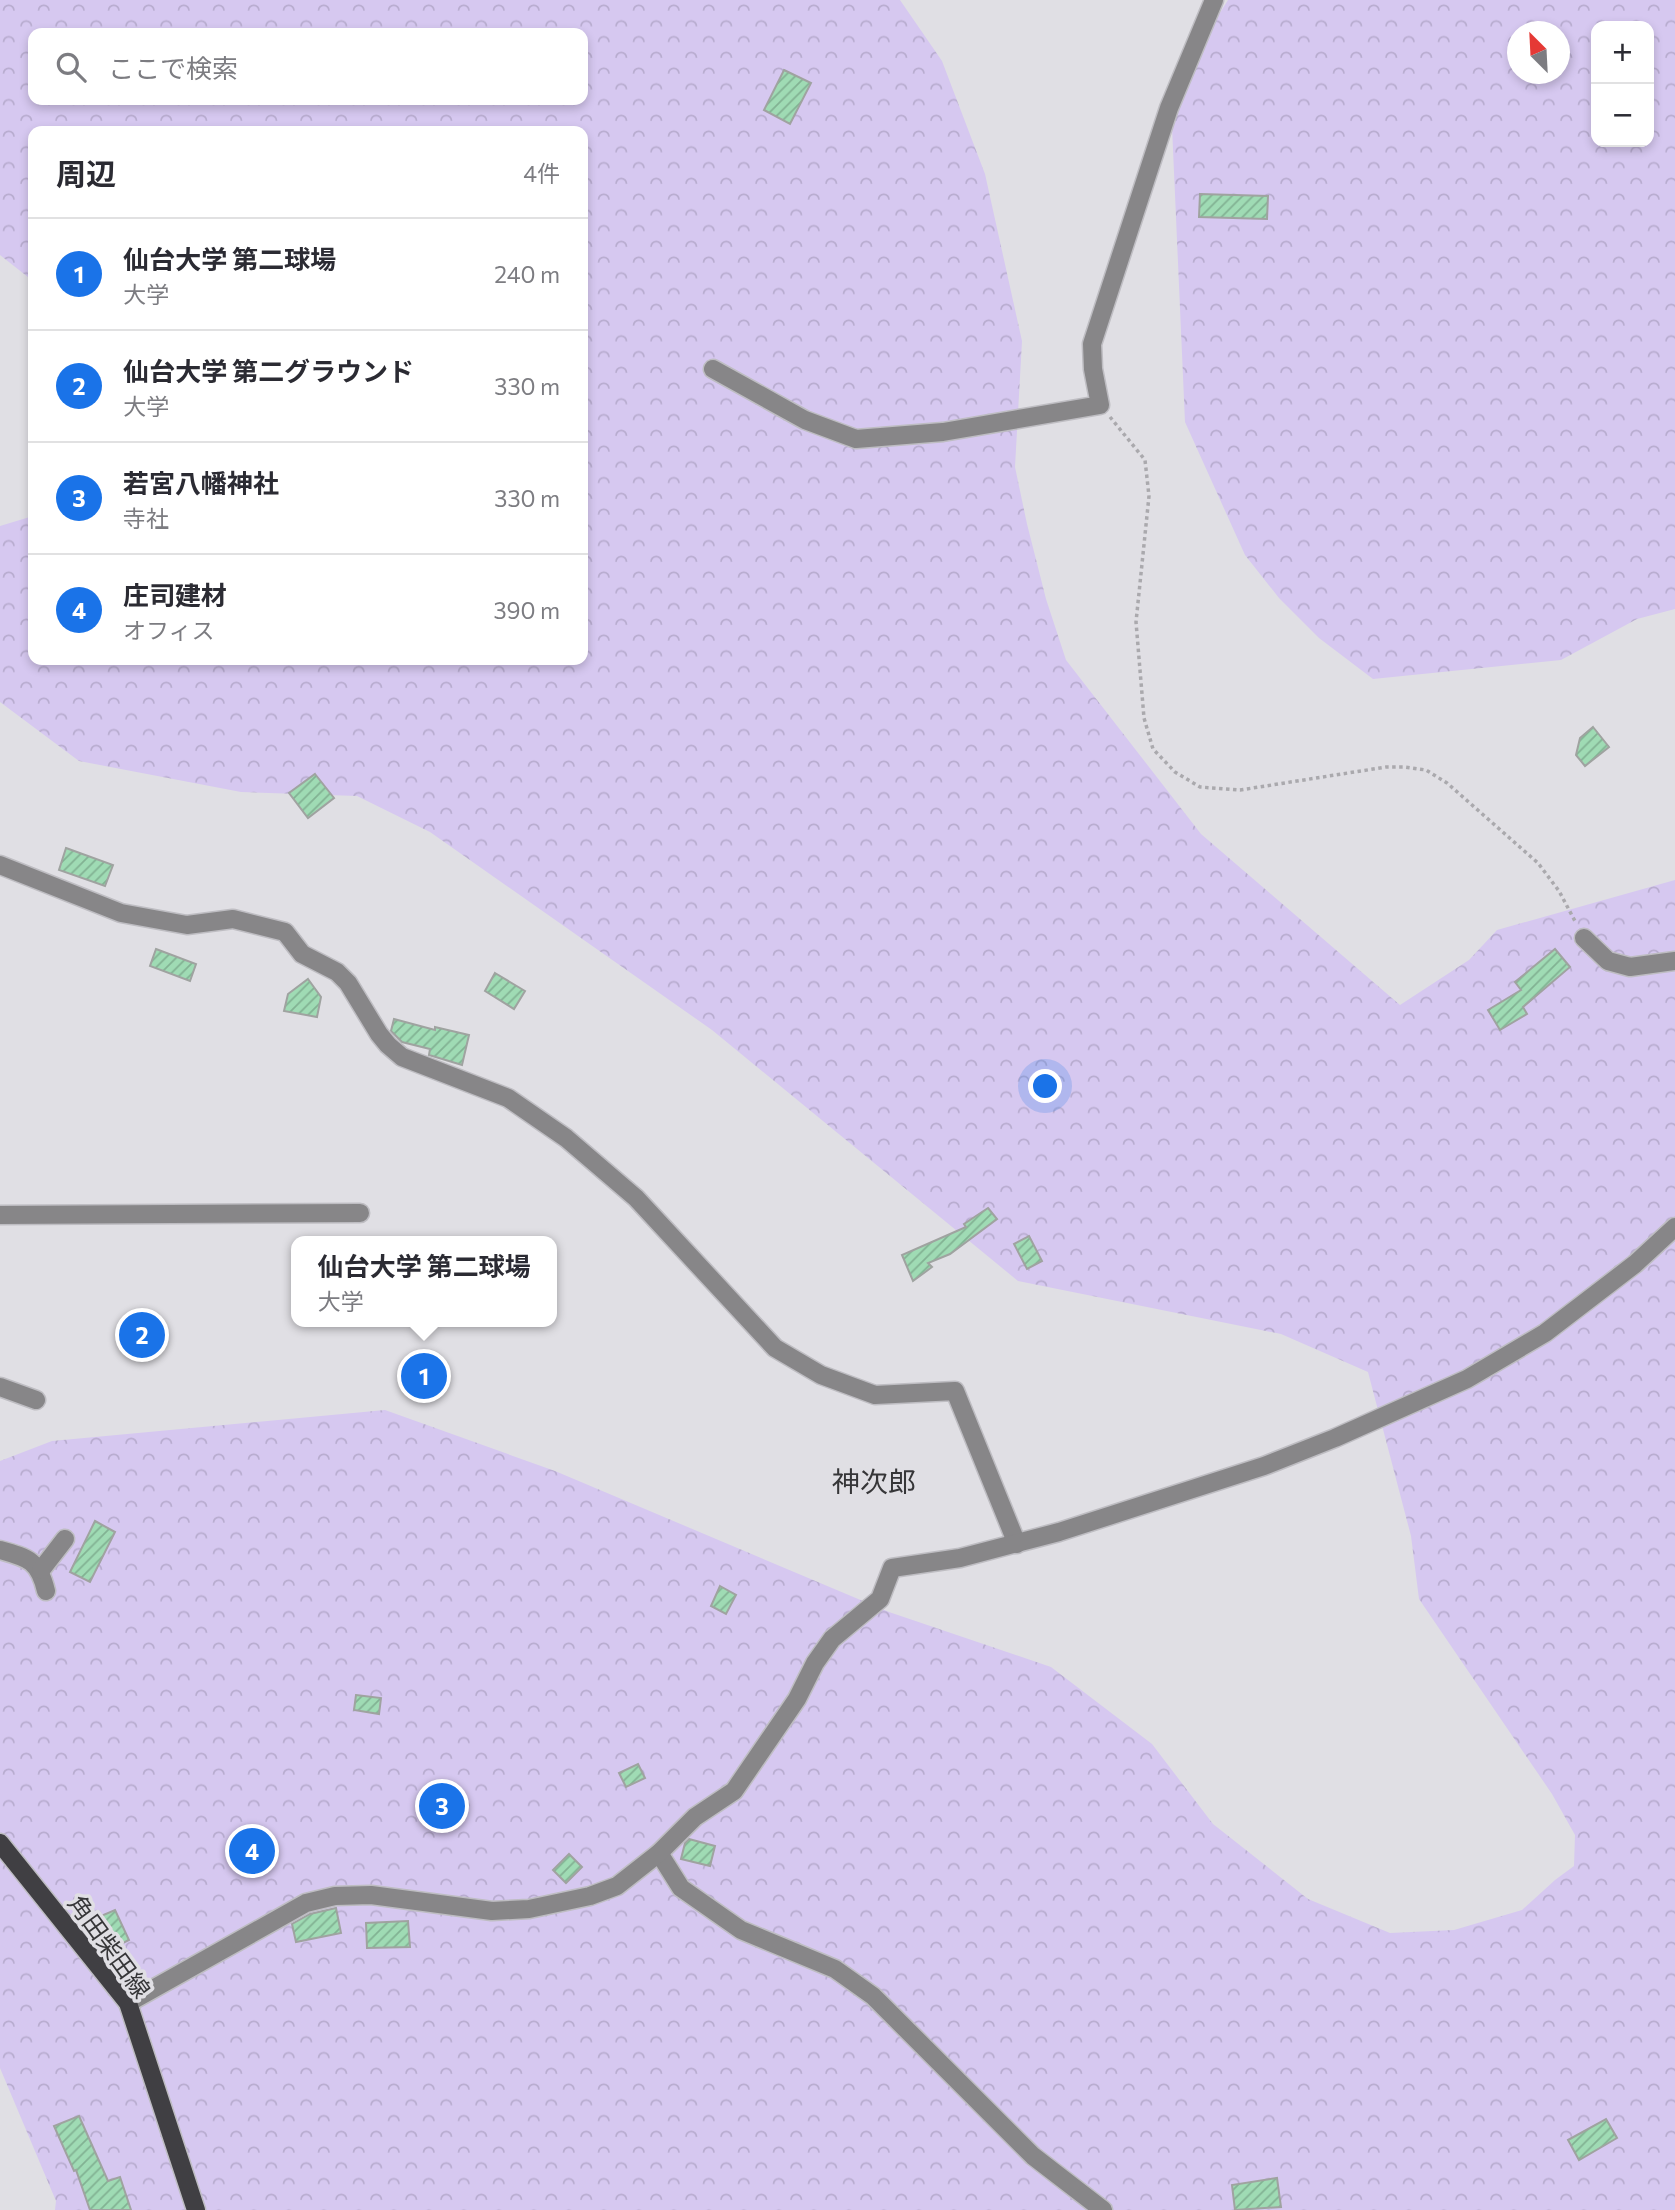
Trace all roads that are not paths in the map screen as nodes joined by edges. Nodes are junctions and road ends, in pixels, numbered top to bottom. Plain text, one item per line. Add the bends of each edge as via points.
1 (1214, 0) edge
2 (713, 369) dead end
3 (0, 864) edge
4 (1584, 938) road end
5 (1675, 961) edge
6 (360, 1213) dead end
7 (0, 1214) edge
8 (1675, 1227) edge
9 (0, 1387) edge
10 (36, 1400) dead end
11 (65, 1539) dead end
12 (1017, 1544) junction
13 (0, 1550) edge
14 (41, 1570) junction
15 (46, 1591) dead end
16 (0, 1843) edge
17 (659, 1853) junction
18 (128, 2003) junction
19 (196, 2210) edge
20 (1103, 2210) edge

1 - 2 street via 1169,108 1092,344 1100,405 943,432 856,439 805,421
3 - 12 street via 121,913 187,925 233,919 285,932 302,954 348,983 379,1034 402,1056 508,1098 604,1169 775,1348 821,1375 874,1395 955,1391
4 - 5 street via 1608,961 1630,967
6 - 7 street
8 - 12 street via 1545,1333 1467,1379 1264,1466
9 - 10 street
11 - 14 street
12 - 17 street via 892,1569 880,1599 832,1639 734,1791 695,1817
13 - 14 street
14 - 15 street
16 - 18 main road, 角田柴田線
17 - 18 street via 617,1886 530,1909 492,1911 371,1895 306,1903
17 - 20 street via 681,1888 741,1930 835,1969 873,1996 1033,2156
18 - 19 main road, 角田柴田線

